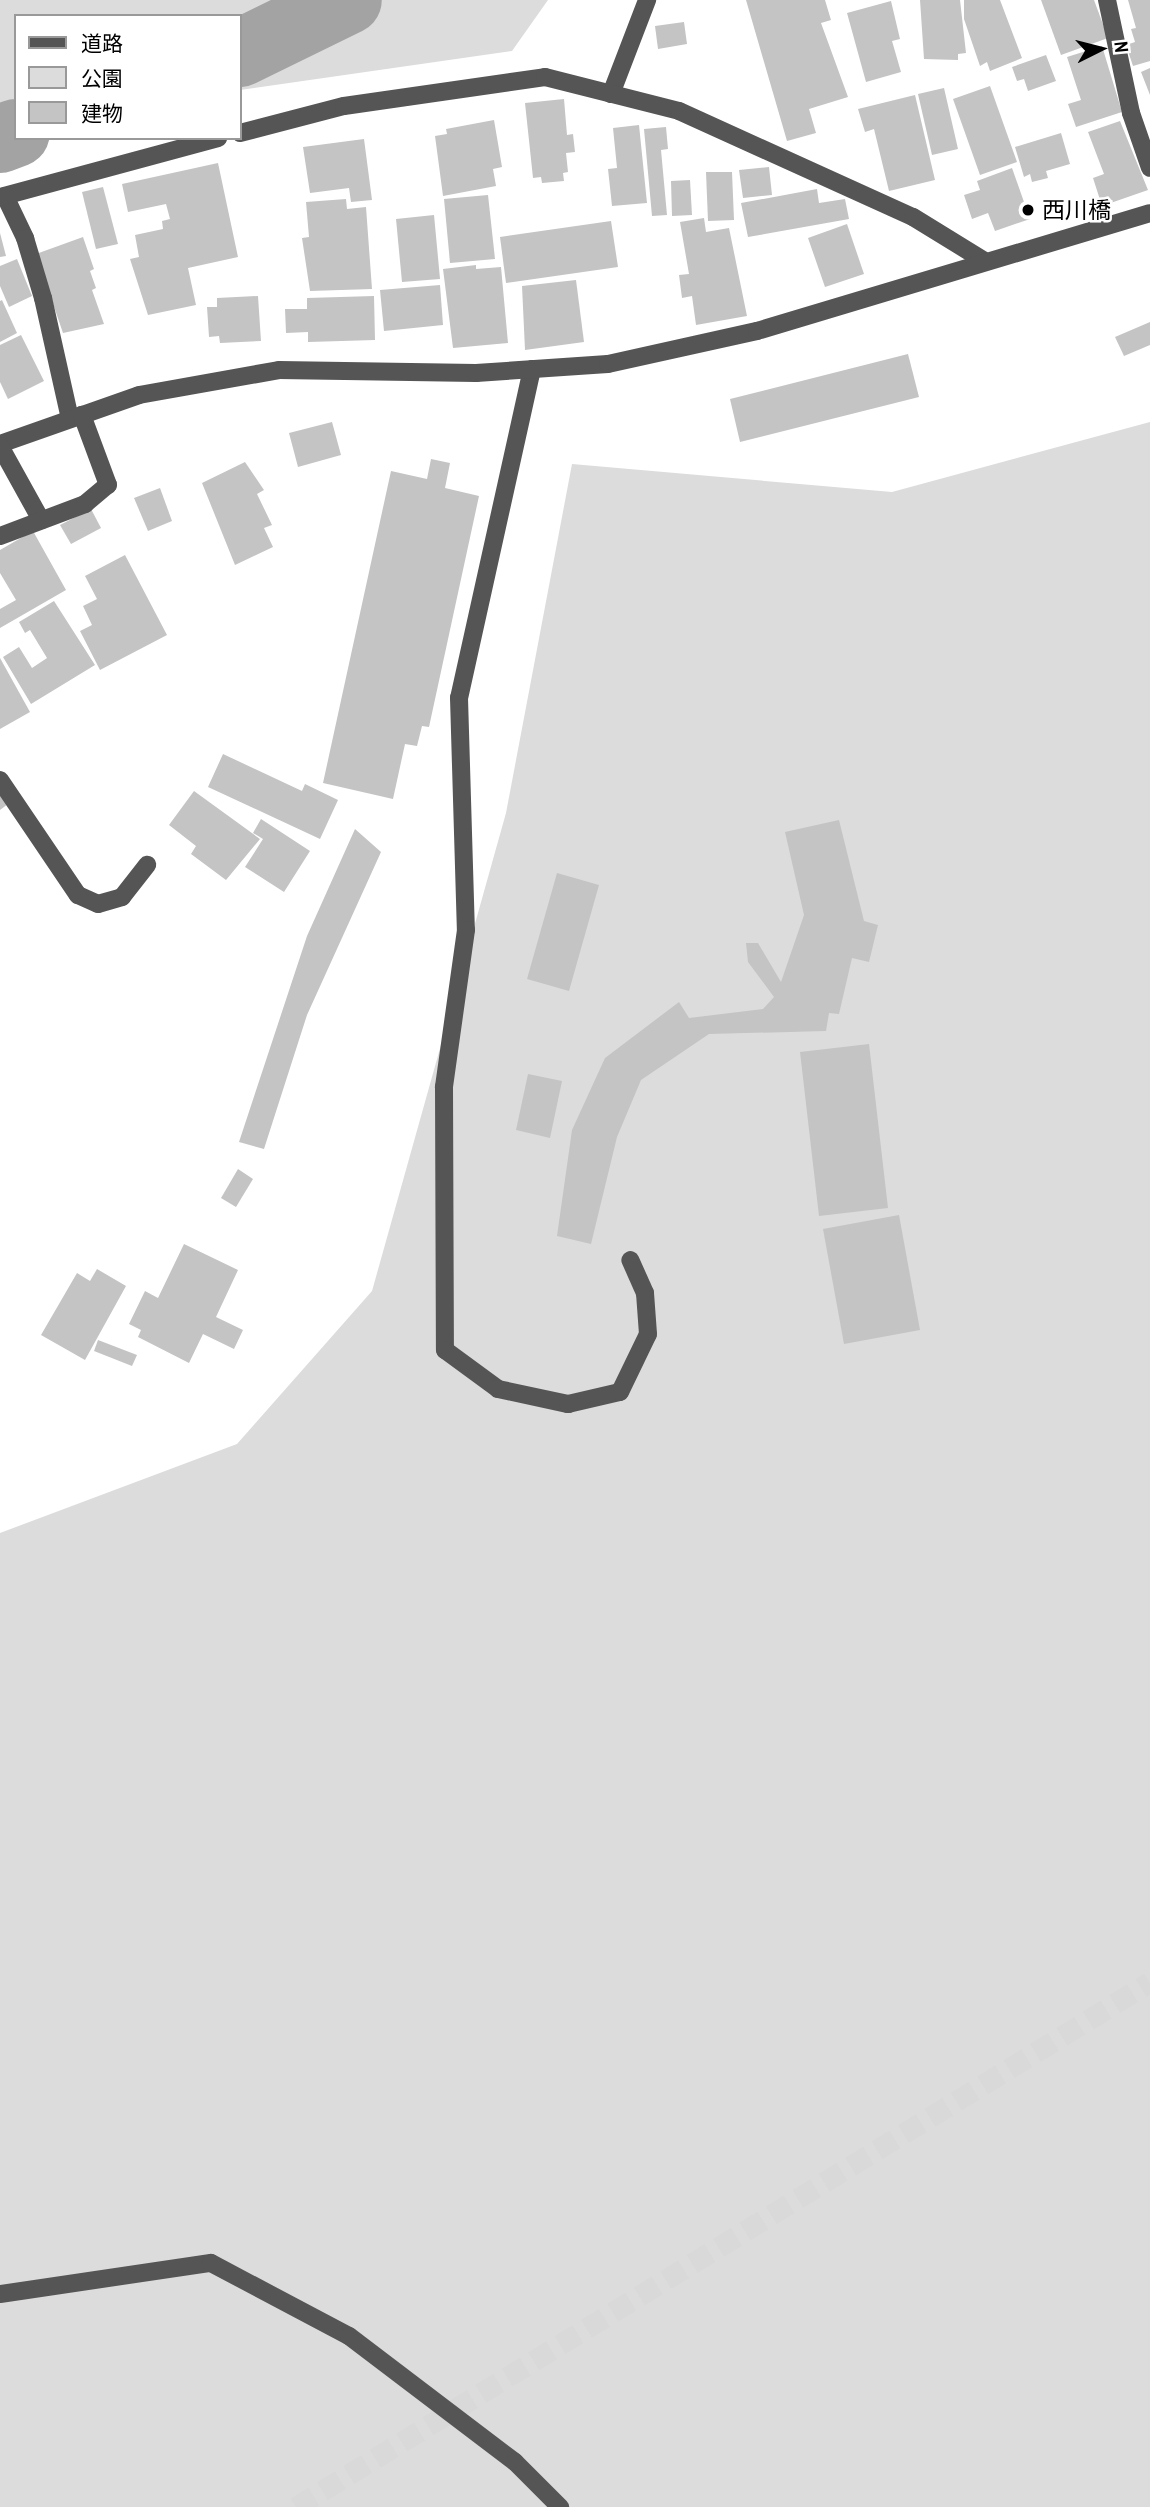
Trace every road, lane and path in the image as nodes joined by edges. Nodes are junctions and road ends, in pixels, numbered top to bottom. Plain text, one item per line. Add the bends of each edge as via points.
1 (647, 0) edge
2 (1107, 0) edge
3 (611, 94) junction
4 (242, 132) edge
5 (211, 140) edge
6 (1150, 168) edge
7 (3, 196) edge
8 (1150, 212) edge
9 (983, 260) junction
10 (532, 369) junction
11 (76, 417) junction
12 (0, 445) edge
13 (41, 520) junction
14 (0, 536) edge
15 (0, 780) edge
16 (147, 865) dead end
17 (630, 1260) dead end
18 (0, 2294) edge
19 (560, 2507) edge

1 - 3 street
2 - 6 street via 1131,113
3 - 4 street via 545,77 344,106
3 - 9 street via 679,111 790,158 914,217
5 - 7 street
7 - 11 street via 25,238
8 - 9 street
9 - 10 street via 757,331 608,364
10 - 11 street via 476,373 279,370 139,395
10 - 17 street via 459,698 466,930 444,1087 445,1350 498,1389 568,1404 620,1392 648,1334 645,1293
11 - 12 street
11 - 13 street via 108,485 86,505
12 - 13 street
13 - 14 street
15 - 16 street via 78,895 98,905 122,897
18 - 19 street via 211,2263 349,2336 514,2462

